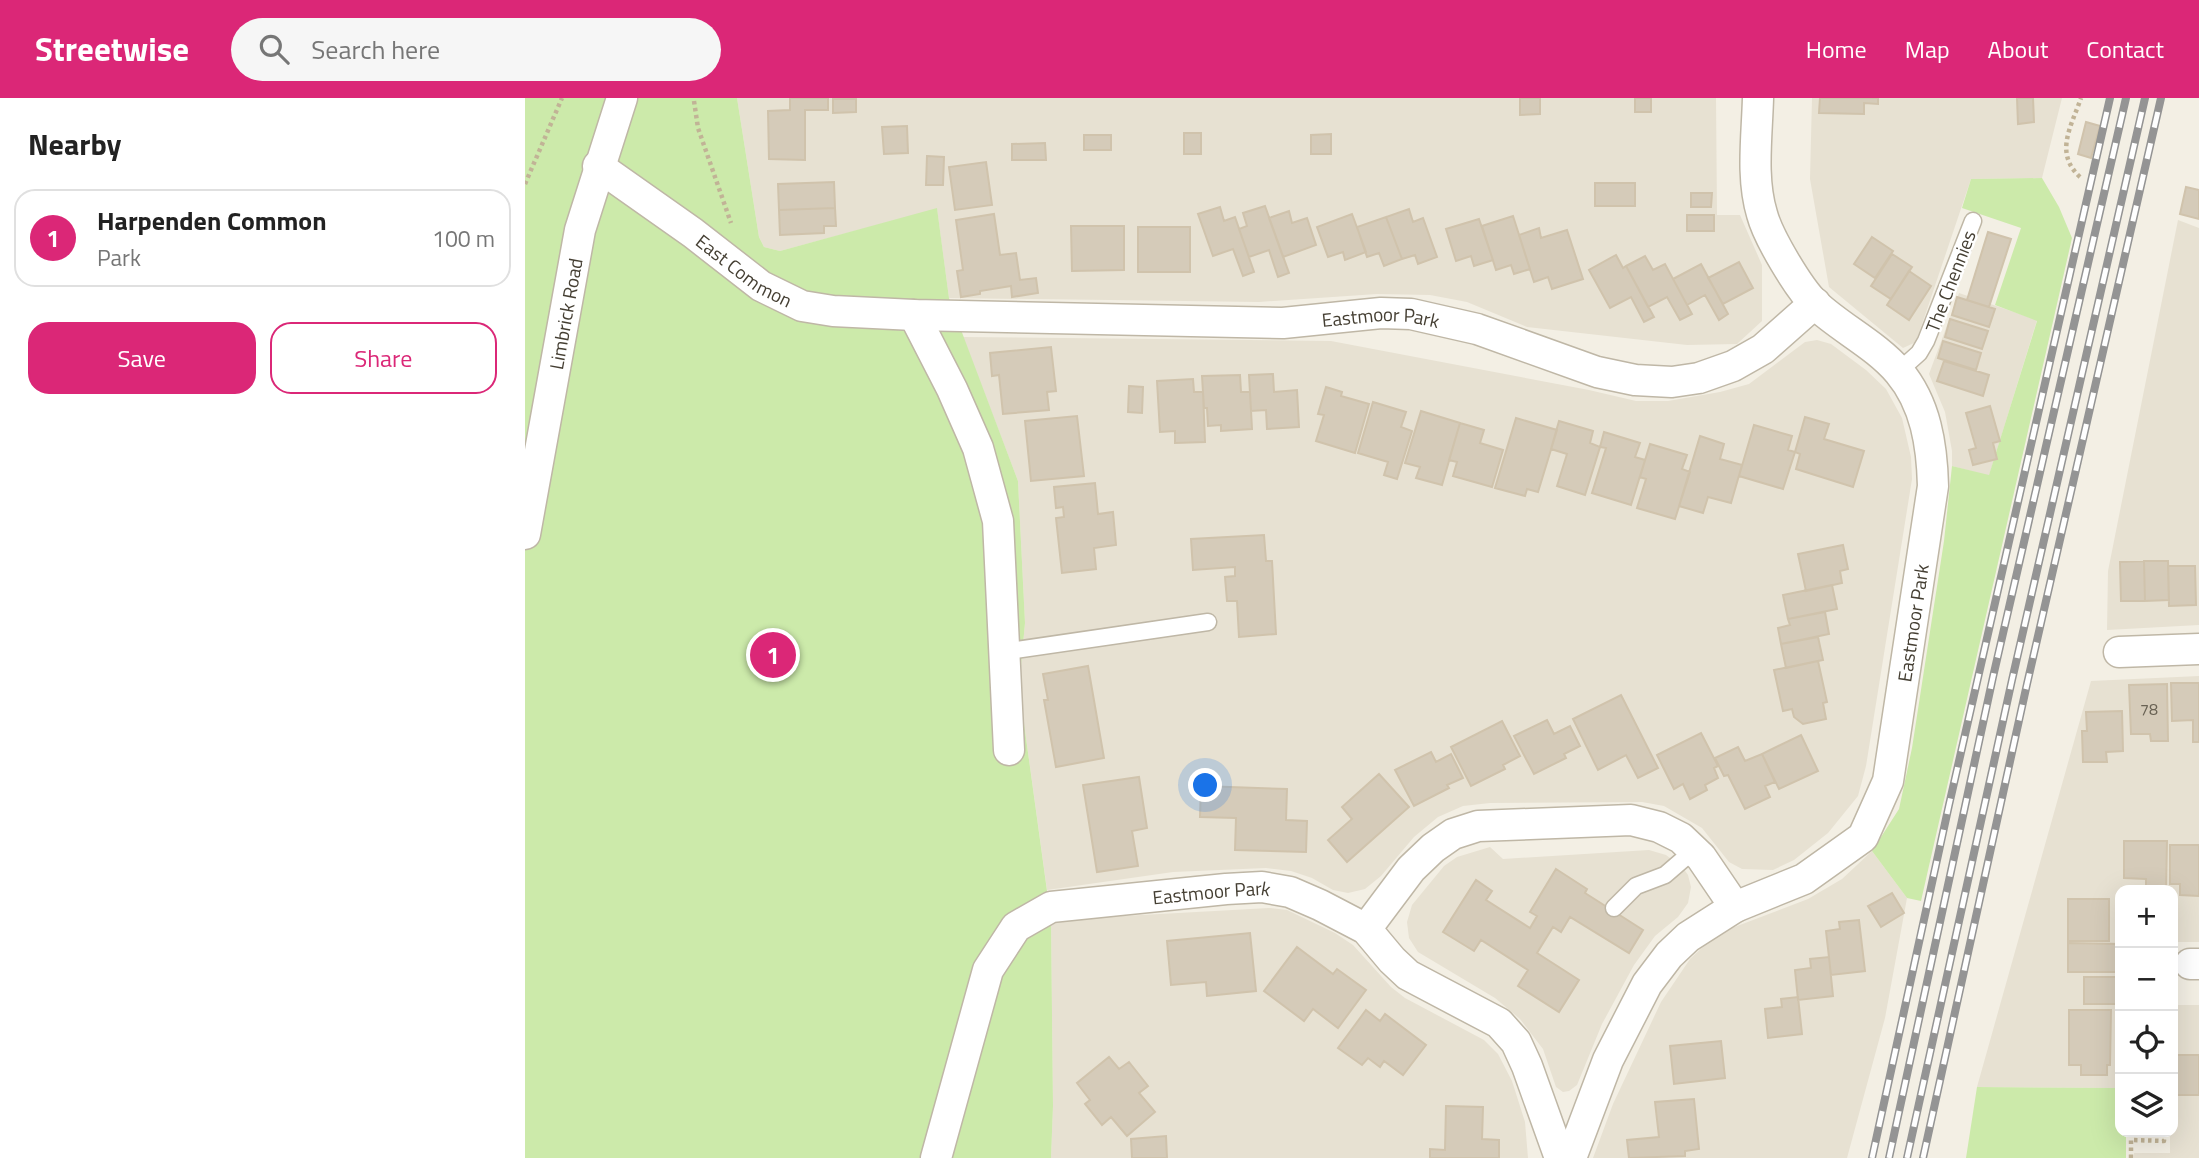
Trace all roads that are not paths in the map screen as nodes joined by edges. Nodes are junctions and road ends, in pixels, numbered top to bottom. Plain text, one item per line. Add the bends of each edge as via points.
1 (622, 98) edge
2 (1758, 98) edge
3 (599, 166) junction
4 (1973, 220) dead end
5 (1815, 303) junction
6 (914, 315) junction
7 (1899, 372) junction
8 (525, 534) edge
9 (1208, 622) dead end
10 (2199, 649) edge
11 (1002, 652) junction
12 (2119, 652) dead end
13 (1009, 750) dead end
14 (1694, 850) junction
15 (1735, 907) junction
16 (1614, 908) dead end
17 (1366, 929) junction
18 (936, 1158) edge
19 (1560, 1158) edge
20 (1571, 1158) edge

1 - 3 street, Limbrick Road
2 - 5 street, Eastmoor Park via 1756,189 1762,216 1773,243
3 - 6 street, East Common via 783,298 833,311
3 - 8 street, Limbrick Road via 580,230
4 - 7 lane, The Chennies via 1926,341
5 - 6 street, Eastmoor Park via 1763,349 1733,366 1672,382 1597,372 1477,328 1411,314 1283,323
5 - 7 street, Eastmoor Park
6 - 11 street via 982,460 998,521
7 - 15 street, Eastmoor Park via 1926,423 1933,486 1888,781 1863,837 1804,879
9 - 11 lane
10 - 12 street
11 - 13 street
14 - 15 street
14 - 16 lane via 1665,876 1636,886
14 - 17 street via 1659,827 1630,820 1478,826 1453,834 1433,848 1411,869
15 - 20 street, Eastmoor Park via 1688,937 1647,984 1608,1060
17 - 18 street, Eastmoor Park via 1290,892 1262,887 1051,908 1016,927 988,970
17 - 19 street, Eastmoor Park via 1408,975 1499,1023 1516,1042

